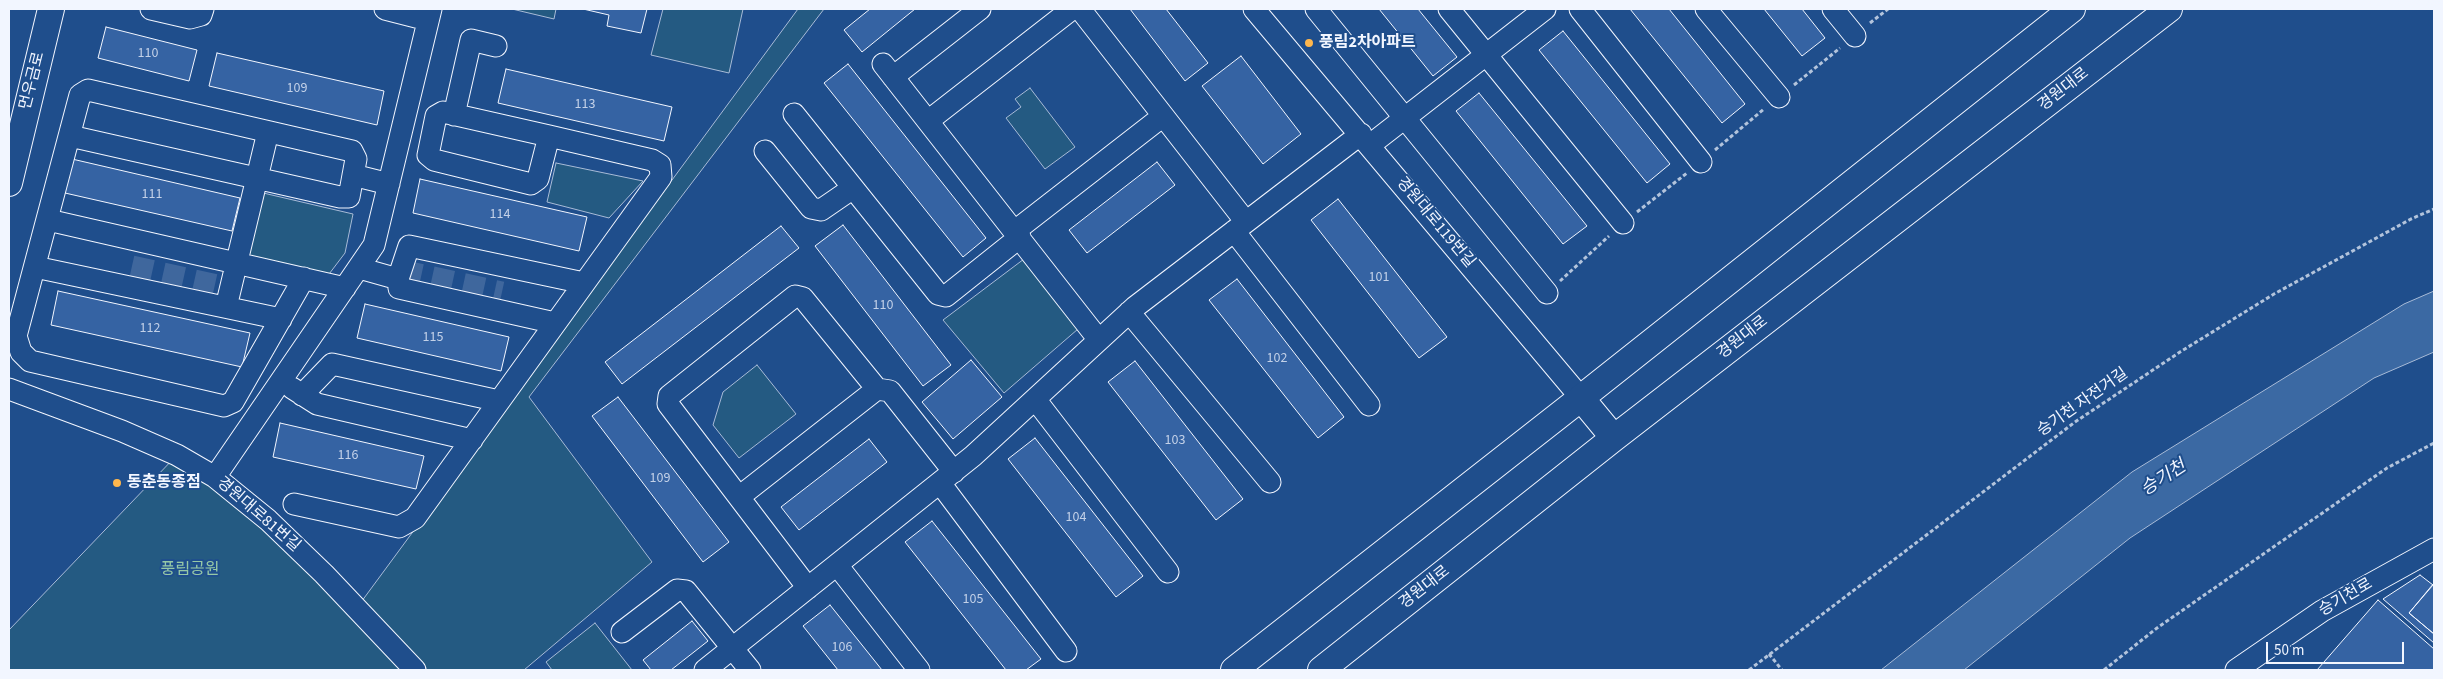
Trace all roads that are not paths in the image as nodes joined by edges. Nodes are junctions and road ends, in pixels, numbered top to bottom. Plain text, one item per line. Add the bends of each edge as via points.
1 (51, 9) edge
2 (151, 9) edge
3 (203, 9) edge
4 (385, 9) edge
5 (980, 9) edge
6 (1072, 9) edge
7 (1080, 9) edge
8 (1254, 9) edge
9 (1316, 9) edge
10 (1449, 9) edge
11 (1546, 9) edge
12 (1580, 9) edge
13 (1706, 9) edge
14 (1833, 9) edge
15 (2072, 9) edge
16 (2169, 9) edge
17 (429, 14) edge
18 (1855, 36) dead end
19 (496, 46) dead end
20 (1487, 54) junction
21 (1779, 97) dead end
22 (794, 114) dead end
23 (454, 115) junction
24 (1163, 116) junction
25 (1405, 117) junction
26 (928, 121) junction
27 (402, 128) junction
28 (268, 132) junction
29 (432, 135) junction
30 (70, 136) junction
31 (548, 136) junction
32 (1365, 139) junction
33 (765, 151) dead end
34 (1701, 162) dead end
35 (353, 175) junction
36 (258, 178) junction
37 (9, 183) edge
38 (389, 184) junction
39 (853, 188) junction
40 (48, 220) junction
41 (1623, 223) dead end
42 (1240, 227) junction
43 (1017, 234) junction
44 (238, 263) junction
45 (35, 267) junction
46 (359, 268) junction
47 (304, 278) junction
48 (398, 279) junction
49 (584, 283) junction
50 (345, 288) junction
51 (1547, 293) dead end
52 (226, 307) junction
53 (1129, 312) junction
54 (281, 319) junction
55 (556, 323) junction
56 (1099, 340) junction
57 (281, 381) junction
58 (9, 389) edge
59 (877, 389) junction
60 (302, 395) junction
61 (1581, 398) junction
62 (1035, 399) junction
63 (499, 402) junction
64 (1369, 405) dead end
65 (1614, 438) junction
66 (472, 440) junction
67 (215, 477) junction
68 (947, 477) junction
69 (1270, 482) dead end
70 (739, 497) junction
71 (294, 504) dead end
72 (2434, 549) edge
73 (837, 565) junction
74 (1168, 572) dead end
75 (808, 588) junction
76 (622, 632) dead end
77 (732, 648) junction
78 (1066, 651) dead end
79 (415, 670) edge
80 (705, 670) edge
81 (750, 670) edge
82 (919, 670) edge
83 (1234, 670) edge
84 (1321, 670) edge
85 (2236, 670) edge

1 - 37 main road, 먼우금로
2 - 3 street via 190,18 201,15
4 - 17 street
5 - 26 street via 888,71
6 - 26 street
7 - 24 street
8 - 32 street, 경원대로119번길
9 - 25 street
10 - 20 street
11 - 20 street
12 - 34 street
13 - 21 street
14 - 18 street
15 - 61 main road
16 - 65 main road, 경원대로
17 - 27 street
19 - 23 street via 472,40
20 - 25 street
20 - 41 street
22 - 39 street
23 - 29 street via 443,112 436,116
23 - 31 street
24 - 42 street
24 - 43 street
25 - 32 street
25 - 51 street
26 - 43 street
27 - 29 street
27 - 38 street
28 - 30 street via 88,90 80,95
28 - 35 street via 352,151 356,159
28 - 36 street
29 - 31 street via 428,154 434,160 531,184 538,179
30 - 36 street
30 - 40 street
31 - 49 street via 652,160 660,165 661,177
32 - 42 street
32 - 61 street, 경원대로119번길
33 - 39 street via 811,208 821,210
35 - 36 street via 349,197
35 - 38 street
36 - 44 street
38 - 46 street via 374,246
39 - 43 street via 938,294 946,296
40 - 44 street
40 - 45 street
42 - 53 street
42 - 64 street
43 - 56 street
44 - 47 street
44 - 52 street
45 - 52 street
45 - 54 street via 16,336 21,352 30,361 224,406 234,402
46 - 48 street
46 - 50 street
47 - 50 street
47 - 54 street
48 - 49 street via 408,246
48 - 55 street via 399,288
49 - 55 street
50 - 57 street
52 - 54 street
53 - 56 street
53 - 69 street
55 - 63 street
56 - 62 street
57 - 60 street
57 - 67 street
58 - 67 street, 경원대로81번길 via 122,431 177,455
59 - 68 street via 890,391
59 - 70 street
59 - 70 street via 803,298 795,296 669,396 668,404
60 - 63 street via 332,364
60 - 66 street via 317,404
61 - 65 main road, 경원대로119번길
61 - 83 main road
62 - 68 street
62 - 74 street
63 - 66 street
65 - 84 main road, 경원대로
66 - 71 street via 415,518 398,527
67 - 79 street, 경원대로81번길 via 268,520
68 - 73 street
68 - 78 street
70 - 75 street
72 - 85 street, 승기천로 via 2322,611
73 - 75 street
73 - 82 street
75 - 77 street
76 - 77 street via 677,590 686,591
77 - 80 street
77 - 81 street

